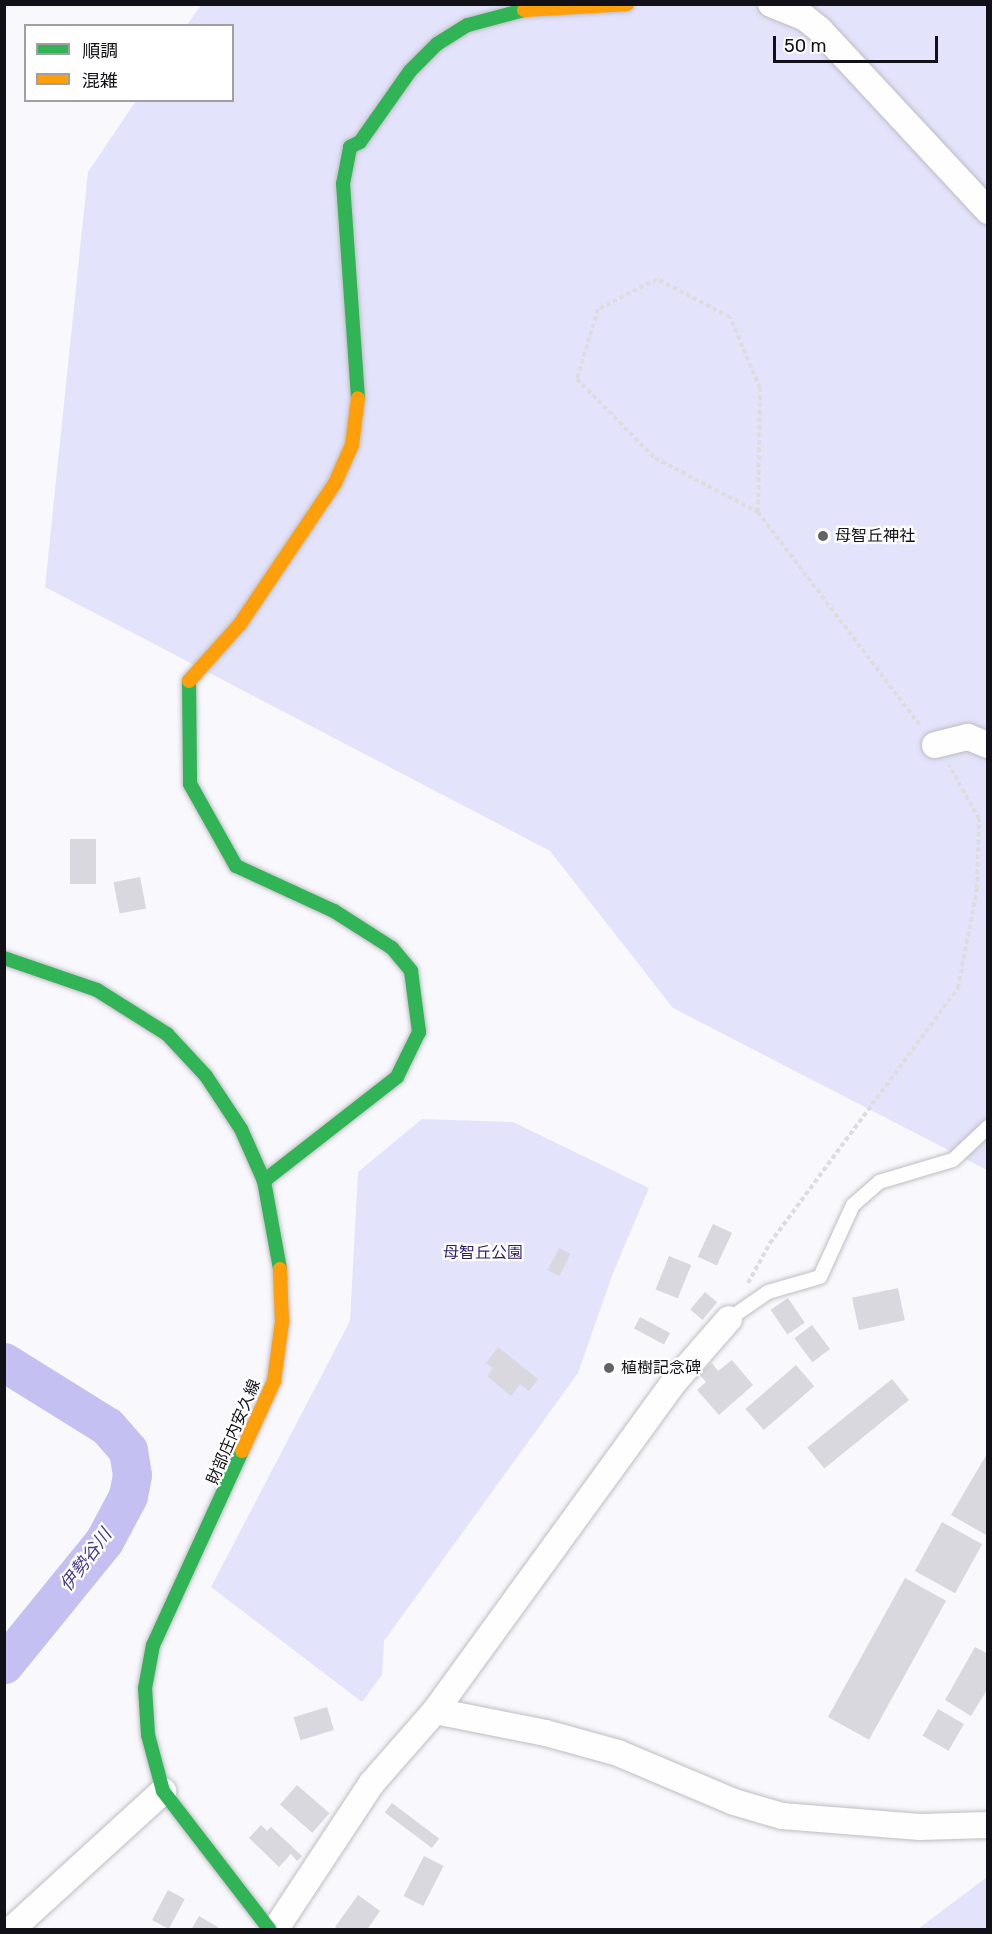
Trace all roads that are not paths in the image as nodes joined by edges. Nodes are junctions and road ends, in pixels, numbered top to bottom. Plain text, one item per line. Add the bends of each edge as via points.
1 (627, 4) edge
2 (771, 4) edge
3 (987, 211) edge
4 (935, 745) road end
5 (987, 745) edge
6 (4, 958) edge
7 (987, 1127) edge
8 (264, 1181) junction
9 (729, 1319) joint
10 (435, 1711) junction
11 (163, 1791) junction
12 (987, 1826) edge
13 (10, 1929) edge
14 (270, 1929) edge
15 (275, 1929) edge

1 - 8 street via 536,8 468,25 437,44 410,71 360,142 350,147 343,184 360,380 352,446 335,483 240,624 189,678 190,784 236,866 334,911 393,948 411,971 419,1032 398,1077
2 - 3 street via 804,17 820,30
4 - 5 street via 969,737
6 - 8 street, 財部庄内安久線 via 97,990 167,1034 212,1084 241,1129
7 - 9 lane via 954,1160 879,1182 853,1205 820,1277 768,1292
8 - 11 street, 財部庄内安久線 via 280,1277 282,1322 274,1381 258,1425 153,1645 144,1688 148,1735
9 - 10 street via 675,1382
10 - 12 street via 546,1732 618,1753 734,1802 782,1816 920,1827
10 - 15 street via 372,1783
11 - 13 street
11 - 14 street, 財部庄内安久線

